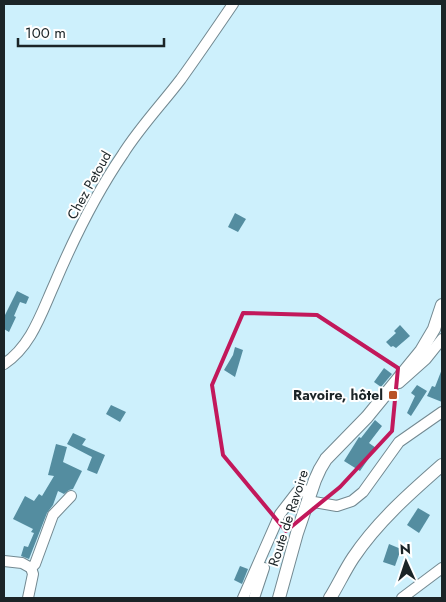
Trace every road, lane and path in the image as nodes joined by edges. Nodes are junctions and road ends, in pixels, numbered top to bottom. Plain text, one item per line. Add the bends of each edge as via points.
1 (233, 4) edge
2 (442, 304) edge
3 (442, 339) edge
4 (4, 364) edge
5 (393, 384) junction
6 (442, 412) edge
7 (442, 465) edge
8 (71, 496) dead end
9 (310, 496) junction
10 (263, 552) junction
11 (4, 561) edge
12 (31, 568) junction
13 (442, 568) edge
14 (28, 598) edge
15 (243, 598) edge
16 (254, 598) edge
17 (279, 598) edge
18 (330, 598) edge
19 (402, 598) edge

1 - 4 street, Chez Petoud via 113,168 38,321 21,351
2 - 5 street, Route de Ravoire via 434,329 421,351
3 - 5 street via 407,378
5 - 9 street, Route de Ravoire via 367,417 326,459
6 - 9 street via 399,442 363,492 352,501 337,506
7 - 18 street via 377,527 352,559
8 - 12 street via 53,515
9 - 10 street via 297,492 280,514
9 - 17 street, Route de Ravoire
10 - 15 street
10 - 16 street via 264,566
11 - 12 street via 22,563
12 - 14 street via 33,574
13 - 19 street

